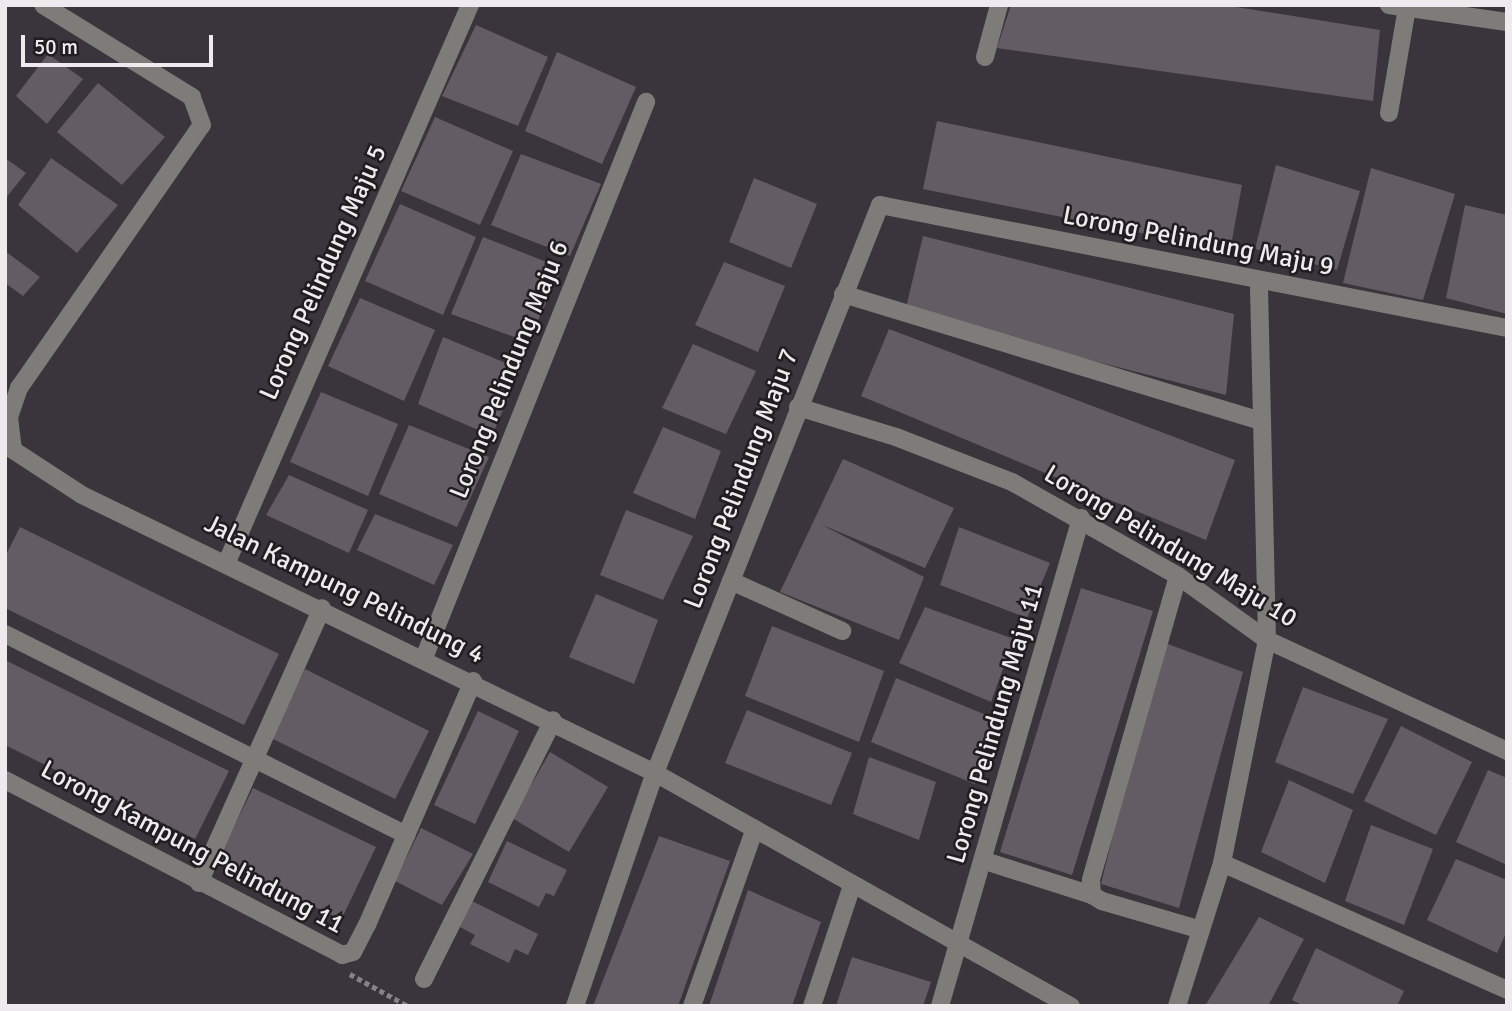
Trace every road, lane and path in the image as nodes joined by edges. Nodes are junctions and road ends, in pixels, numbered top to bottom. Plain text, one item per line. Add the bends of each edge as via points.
1 (43, 5) edge
2 (470, 5) edge
3 (999, 5) edge
4 (1389, 5) edge
5 (1407, 8) junction
6 (1507, 22) edge
7 (985, 57) dead end
8 (646, 102) dead end
9 (1389, 113) dead end
10 (880, 205) joint
11 (1259, 283) junction
12 (843, 294) junction
13 (1507, 328) edge
14 (798, 407) junction
15 (7, 416) edge
16 (1262, 421) junction
17 (9, 452) edge
18 (1081, 518) junction
19 (227, 562) junction
20 (1178, 576) junction
21 (732, 581) junction
22 (322, 608) junction
23 (842, 631) dead end
24 (5, 634) edge
25 (1267, 640) junction
26 (424, 658) junction
27 (473, 681) junction
28 (553, 720) junction
29 (1507, 751) edge
30 (255, 759) junction
31 (655, 773) junction
32 (5, 780) edge
33 (754, 831) junction
34 (406, 835) junction
35 (985, 861) junction
36 (1222, 863) junction
37 (199, 883) junction
38 (852, 886) junction
39 (1092, 895) junction
40 (1201, 930) junction
41 (962, 944) junction
42 (342, 955) junction
43 (424, 979) dead end
44 (1507, 990) edge
45 (1065, 1004) edge
46 (408, 1006) edge
47 (575, 1006) edge
48 (692, 1006) edge
49 (812, 1006) edge
50 (940, 1006) edge
51 (1177, 1006) edge

1 - 15 street via 192,97 199,105 202,125 19,388
2 - 19 street, Lorong Pelindung Maju 5
3 - 7 street
4 - 5 street
5 - 6 street
5 - 9 street
8 - 26 street, Lorong Pelindung Maju 6
10 - 11 street, Lorong Pelindung Maju 9
10 - 12 street, Lorong Pelindung Maju 7
11 - 13 street, Lorong Pelindung Maju 9
11 - 16 street
12 - 14 street, Lorong Pelindung Maju 7
12 - 16 street
14 - 18 street, Lorong Pelindung Maju 10 via 959,458
14 - 21 street, Lorong Pelindung Maju 7
15 - 17 street
16 - 25 street
17 - 19 street, Jalan Kampung Pelindung 4 via 55,481
18 - 20 street, Lorong Pelindung Maju 10
18 - 35 street, Lorong Pelindung Maju 11
19 - 22 street, Jalan Kampung Pelindung 4
20 - 25 street, Lorong Pelindung Maju 10
20 - 39 street via 1091,880
21 - 23 street
21 - 31 street, Lorong Pelindung Maju 7
22 - 26 street, Jalan Kampung Pelindung 4
22 - 30 street
24 - 30 street
25 - 29 street, Lorong Pelindung Maju 10
25 - 36 street
26 - 27 street, Jalan Kampung Pelindung 4
27 - 28 street, Jalan Kampung Pelindung 4
27 - 34 street, Lorong Kampung Pelindung 11
28 - 31 street, Jalan Kampung Pelindung 4
28 - 43 street
30 - 34 street
30 - 37 street
31 - 33 street, Jalan Kampung Pelindung 4
31 - 47 street, Lorong Pelindung Maju 7
32 - 37 street, Lorong Kampung Pelindung 11
33 - 38 street, Jalan Kampung Pelindung 4
33 - 48 street
34 - 42 street, Lorong Kampung Pelindung 11 via 353,952
35 - 39 street
35 - 41 street, Lorong Pelindung Maju 11
36 - 40 street
36 - 44 street
37 - 42 street, Lorong Kampung Pelindung 11
38 - 41 street, Jalan Kampung Pelindung 4
38 - 49 street
39 - 40 street
40 - 51 street
41 - 45 street, Jalan Kampung Pelindung 4
41 - 50 street, Lorong Pelindung Maju 11
42 - 46 path via 346,972

